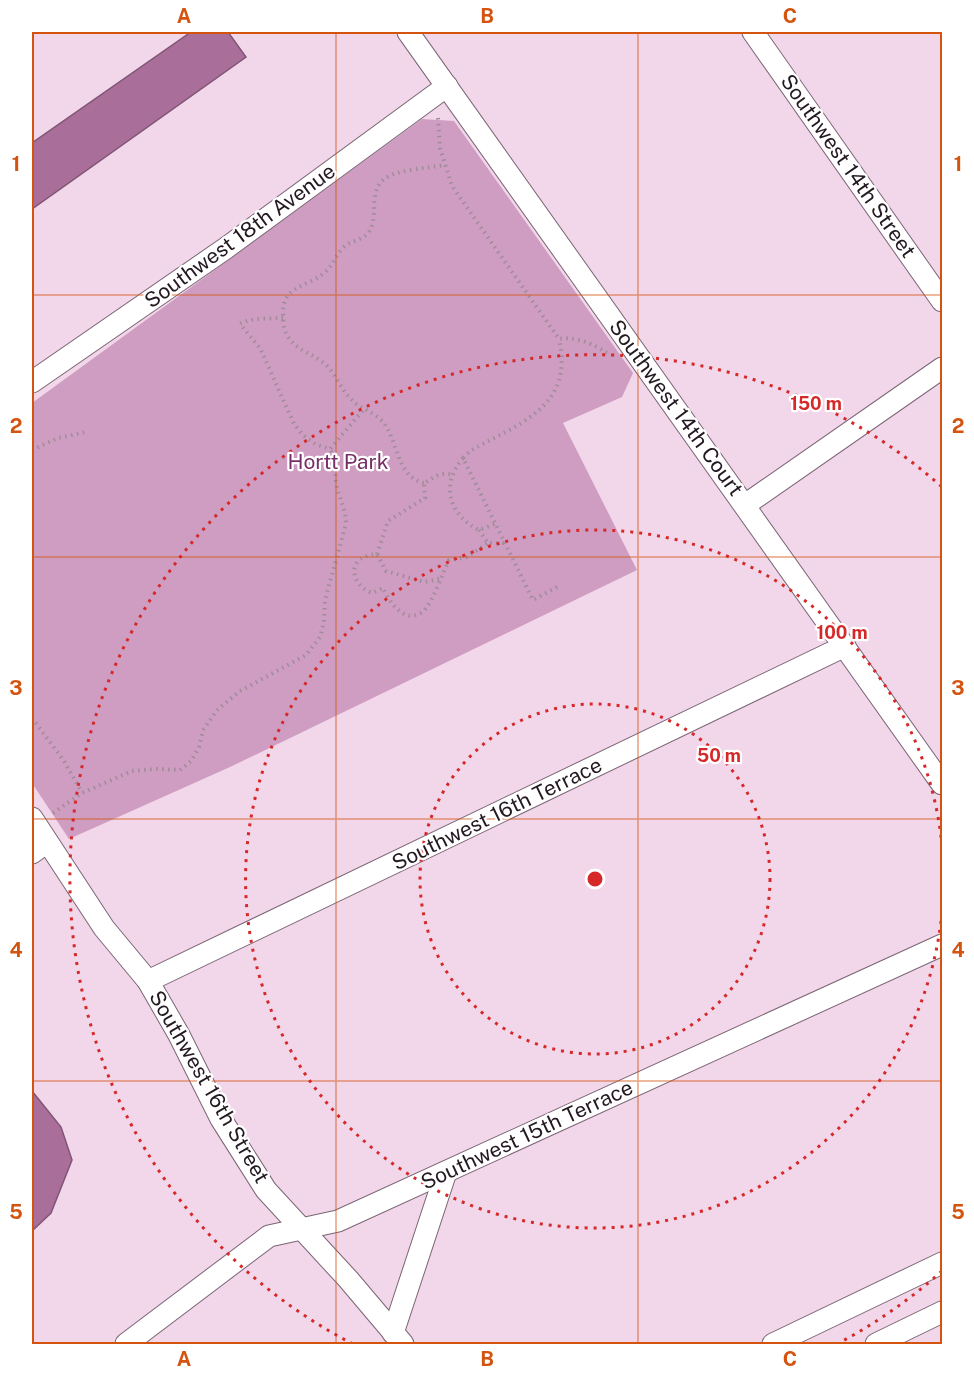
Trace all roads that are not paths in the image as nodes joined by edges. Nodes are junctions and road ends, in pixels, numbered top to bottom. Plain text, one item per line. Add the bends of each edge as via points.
1 (408, 32) edge
2 (753, 32) edge
3 (447, 86) junction
4 (942, 301) edge
5 (942, 368) edge
6 (32, 382) edge
7 (745, 505) junction
8 (845, 646) junction
9 (942, 784) edge
10 (40, 817) edge
11 (39, 848) edge
12 (942, 945) edge
13 (148, 981) junction
14 (446, 1172) junction
15 (302, 1229) junction
16 (942, 1263) edge
17 (942, 1312) edge
18 (398, 1339) edge
19 (126, 1344) edge
20 (772, 1344) edge
21 (876, 1344) edge

1 - 3 street, Southwest 14th Court
2 - 4 street, Southwest 14th Street
3 - 6 street, Southwest 18th Avenue via 226,248
3 - 7 street, Southwest 14th Court
5 - 7 street
7 - 8 street, Southwest 14th Court
8 - 9 street, Southwest 14th Court
8 - 13 street, Southwest 16th Terrace
10 - 11 street, Southwest 16th Street
11 - 13 street, Southwest 16th Street
12 - 14 street, Southwest 15th Terrace
13 - 15 street, Southwest 16th Street via 221,1119 266,1190
14 - 15 street, Southwest 15th Terrace via 338,1221
14 - 18 street
15 - 18 street, Southwest 16th Street
15 - 19 street, Southwest 15th Terrace via 269,1236
16 - 20 street
17 - 21 street

